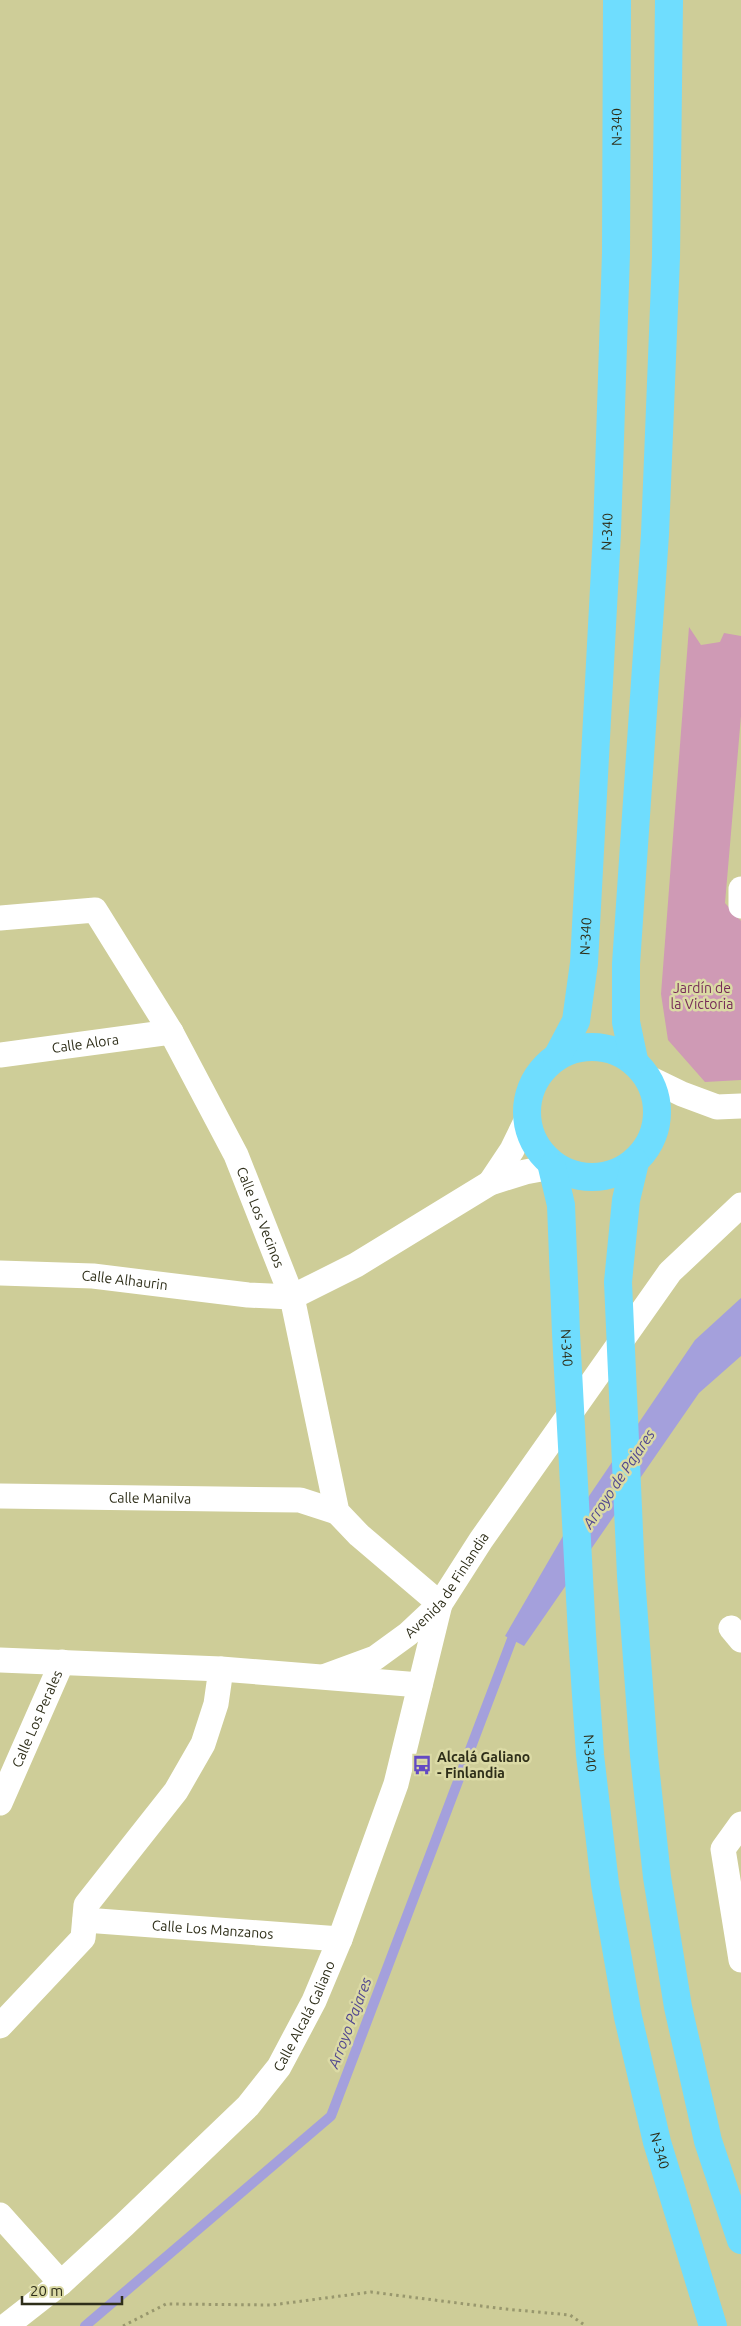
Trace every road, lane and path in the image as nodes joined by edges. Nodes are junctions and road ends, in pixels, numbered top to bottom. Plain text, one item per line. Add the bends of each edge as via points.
1 (617, 0) edge
2 (669, 0) edge
3 (741, 889) edge
4 (741, 906) edge
5 (0, 918) edge
6 (171, 1032) junction
7 (0, 1055) edge
8 (557, 1057) junction
9 (642, 1070) junction
10 (741, 1106) edge
11 (527, 1119) junction
12 (635, 1162) junction
13 (552, 1167) junction
14 (490, 1183) junction
15 (741, 1205) edge
16 (0, 1273) edge
17 (292, 1297) junction
18 (0, 1496) edge
19 (337, 1512) junction
20 (440, 1604) junction
21 (0, 1660) edge
22 (62, 1662) junction
23 (221, 1669) junction
24 (326, 1676) junction
25 (420, 1685) junction
26 (0, 1803) edge
27 (741, 1824) edge
28 (85, 1920) junction
29 (340, 1939) junction
30 (741, 1960) edge
31 (0, 2026) edge
32 (0, 2215) edge
33 (741, 2240) edge
34 (61, 2283) junction
35 (6, 2326) edge
36 (123, 2326) edge
37 (586, 2326) edge
38 (713, 2326) edge

1 - 8 main road, N-340 via 616,253 608,532 586,944 576,1021
2 - 9 main road via 666,257 655,534 626,964 626,1022
3 - 4 street
5 - 6 street, Calle Los Vecinos via 95,910
6 - 7 street, Calle Alora
6 - 17 street, Calle Los Vecinos via 236,1155
8 - 9 main road, N-340 via 586,1046 609,1049
8 - 11 main road, N-340 via 546,1066 530,1090
9 - 10 street via 682,1094 717,1107
9 - 12 main road via 658,1111 652,1140
11 - 13 main road, N-340 via 533,1140
11 - 14 street via 512,1150
12 - 13 main road via 608,1176 568,1174
12 - 33 main road via 626,1200 618,1282 631,1576 644,1756 657,1877 678,2007 708,2141
13 - 14 street
13 - 38 main road, N-340 via 561,1204 582,1636 590,1755 603,1866 628,2016 657,2142
14 - 17 street via 356,1265
15 - 20 street, Avenida de Finlandia via 670,1272 481,1540
16 - 17 street, Calle Alhaurin via 94,1276 248,1295
17 - 19 street, Calle Los Vecinos
18 - 19 street, Calle Manilva via 300,1500
19 - 20 street
20 - 24 street, Avenida de Finlandia via 408,1634 375,1658
20 - 25 street, Calle Alcalá Galiano
21 - 22 street, Avenida de Finlandia
22 - 23 street, Avenida de Finlandia
22 - 26 street, Calle Los Perales
23 - 24 street, Avenida de Finlandia
23 - 28 street via 216,1704 203,1744 176,1792 86,1905
24 - 25 street
25 - 29 street, Calle Alcalá Galiano via 396,1784
27 - 30 street via 723,1849
28 - 29 street, Calle Los Manzanos
28 - 31 street via 83,1938
29 - 34 street, Calle Alcalá Galiano via 314,2001 279,2067 248,2106
32 - 34 street
34 - 35 street, Calle Alcalá Galiano
36 - 37 path via 166,2304 272,2305 371,2292 505,2310 570,2314

